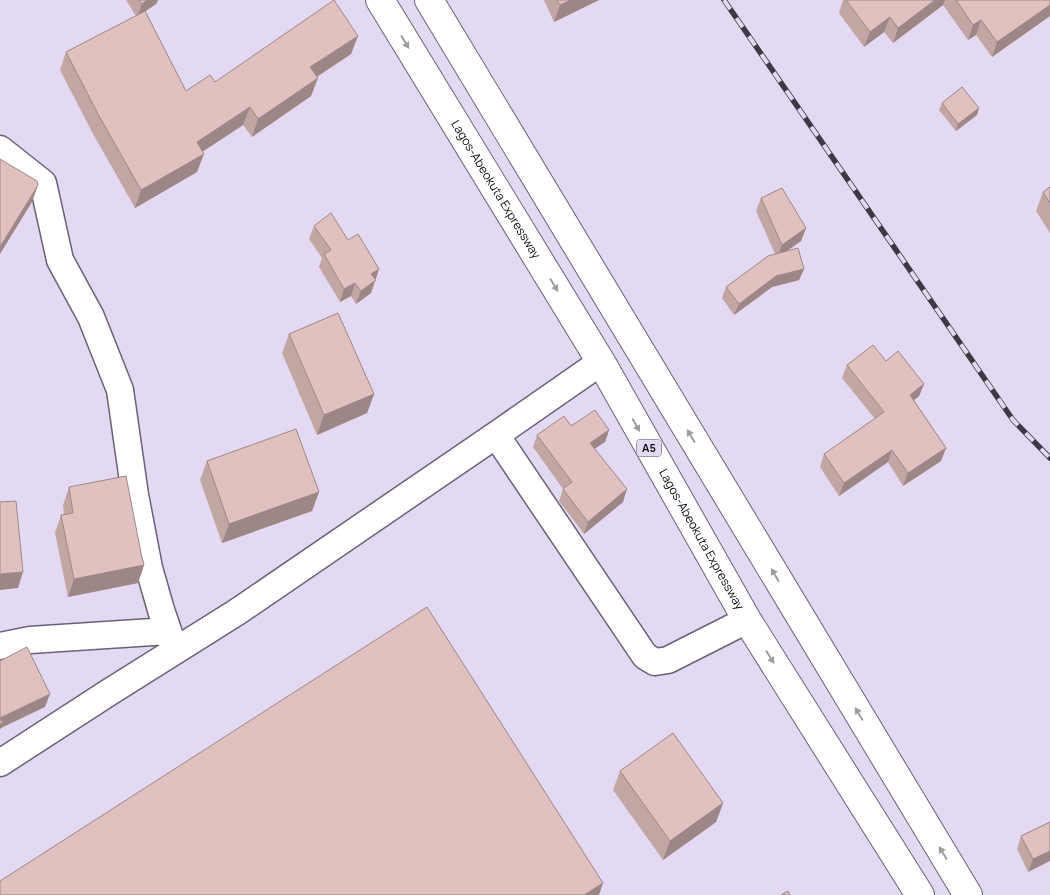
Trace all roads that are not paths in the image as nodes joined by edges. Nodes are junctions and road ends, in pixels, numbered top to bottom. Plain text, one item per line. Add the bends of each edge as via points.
1 (380, 0) edge
2 (429, 0) edge
3 (0, 149) edge
4 (601, 362) junction
5 (496, 435) junction
6 (746, 620) junction
7 (171, 641) junction
8 (0, 646) edge
9 (0, 763) edge
10 (920, 895) edge
11 (968, 895) edge

1 -> 4 highway, Lagos-Abeokuta Expressway / A5
11 -> 2 highway
3 - 7 street via 42,183 60,260 90,317 120,390 134,495 149,568
4 - 5 street
4 -> 6 highway, Lagos-Abeokuta Expressway / A5
5 - 6 street via 645,656 654,662 668,660
5 - 7 street via 237,612
6 -> 10 highway, Lagos-Abeokuta Expressway / A5
7 - 8 street via 30,640
7 - 9 street via 108,693

